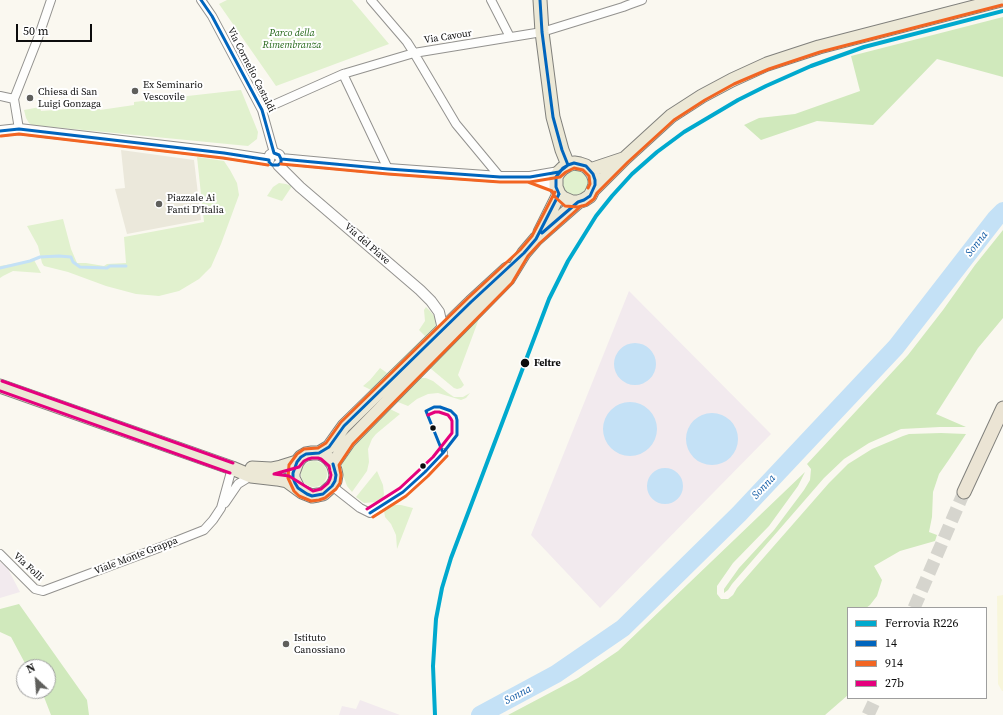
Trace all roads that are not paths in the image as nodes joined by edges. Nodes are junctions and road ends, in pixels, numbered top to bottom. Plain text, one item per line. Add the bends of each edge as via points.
1 (51, 0) edge
2 (201, 0) edge
3 (371, 0) edge
4 (492, 0) edge
5 (540, 0) edge
6 (642, 0) edge
7 (1001, 0) edge
8 (628, 2) edge
9 (542, 32) junction
10 (510, 38) junction
11 (414, 53) junction
12 (343, 74) junction
13 (0, 96) edge
14 (14, 99) junction
15 (262, 110) junction
16 (19, 130) junction
17 (0, 131) edge
18 (625, 158) junction
19 (276, 159) junction
20 (563, 168) junction
21 (388, 169) junction
22 (590, 170) junction
23 (500, 177) junction
24 (530, 177) junction
25 (593, 190) junction
26 (558, 191) junction
27 (578, 202) junction
28 (536, 239) junction
29 (524, 253) junction
30 (441, 331) junction
31 (0, 386) edge
32 (1003, 408) edge
33 (319, 453) junction
34 (443, 453) dead end
35 (297, 462) junction
36 (333, 464) junction
37 (232, 468) junction
38 (251, 476) junction
39 (332, 486) junction
40 (298, 488) junction
41 (964, 492) tunnel mouth
42 (221, 508) junction
43 (0, 554) edge
44 (43, 591) joint

1 - 14 street
2 - 15 street, Via Cornelio Castaldi
3 - 11 street
4 - 10 street
5 - 9 main road
6 - 8 street, Via Cavour
7 - 18 main road via 819,47 767,64 702,96 671,116
8 - 9 street, Via Cavour via 623,7
9 - 10 street, Via Cavour
9 - 20 main road via 553,117 562,150
10 - 11 street, Via Cavour
11 - 12 street, Via Cavour
11 - 23 street via 456,124
12 - 15 street, Via Cavour
12 - 21 street
13 - 14 street
14 - 16 street
15 - 19 street, Via Cornelio Castaldi
16 - 17 street
16 - 19 street
18 - 22 main road
18 - 25 main road
19 - 21 street
19 - 30 street, Via del Piave via 300,187 436,306 441,318
20 - 22 main road via 574,163 586,166
20 - 24 street
20 - 26 main road via 556,177
21 - 23 street
22 - 25 main road via 595,180
23 - 24 street
24 - 26 street
25 - 27 main road via 590,196
26 - 27 main road via 567,201
26 - 28 main road
27 - 28 main road
28 - 29 main road
29 - 30 main road
29 - 36 main road via 508,280 349,441
30 - 33 main road via 344,426 328,447
31 - 37 main road
32 - 41 highway
33 - 35 main road via 306,454
33 - 36 main road via 330,459
34 - 39 street via 404,492 370,513
35 - 37 main road via 271,469
35 - 40 main road via 293,478
36 - 39 main road via 336,475
37 - 38 main road
37 - 42 street, Viale Monte Grappa
38 - 40 main road via 287,481
38 - 42 street, Viale Monte Grappa via 238,484
39 - 40 main road via 323,494 312,496
42 - 44 street, Viale Monte Grappa via 204,530
43 - 44 street, Via Folli via 35,589

